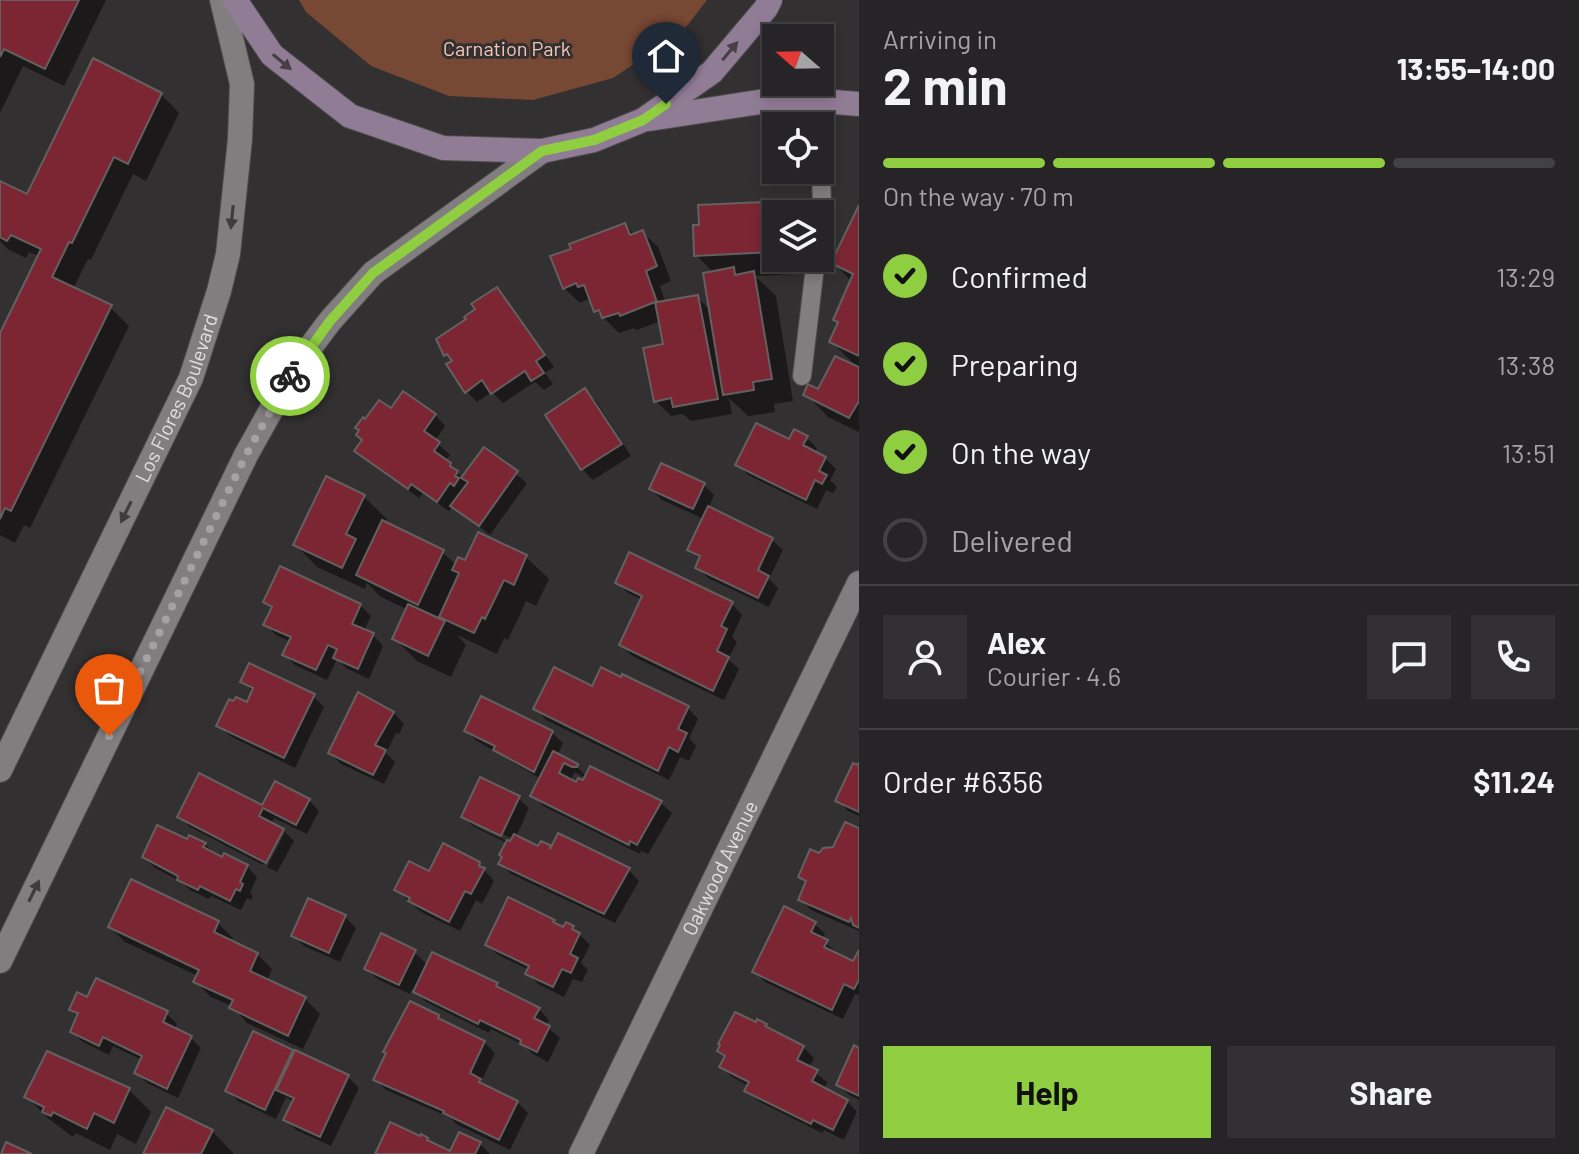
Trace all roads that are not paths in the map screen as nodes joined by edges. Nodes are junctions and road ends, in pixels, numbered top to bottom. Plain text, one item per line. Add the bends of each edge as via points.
1 (222, 0) edge
2 (235, 0) edge
3 (770, 0) edge
4 (818, 101) junction
5 (859, 104) edge
6 (818, 112) edge
7 (643, 120) junction
8 (542, 151) junction
9 (814, 272) edge
10 (802, 376) dead end
11 (859, 583) edge
12 (0, 770) edge
13 (0, 961) edge
14 (581, 1154) edge

1 -> 12 street, Los Flores Boulevard via 242,84 228,254 219,291 191,378
2 -> 8 main road via 272,55 350,116 443,148
7 -> 3 main road via 712,72
4 - 5 main road
4 - 6 lane
4 - 7 main road via 785,98
7 - 8 main road via 594,140
13 -> 8 street via 246,455 294,369 373,273
9 - 10 lane
11 - 14 street, Oakwood Avenue

